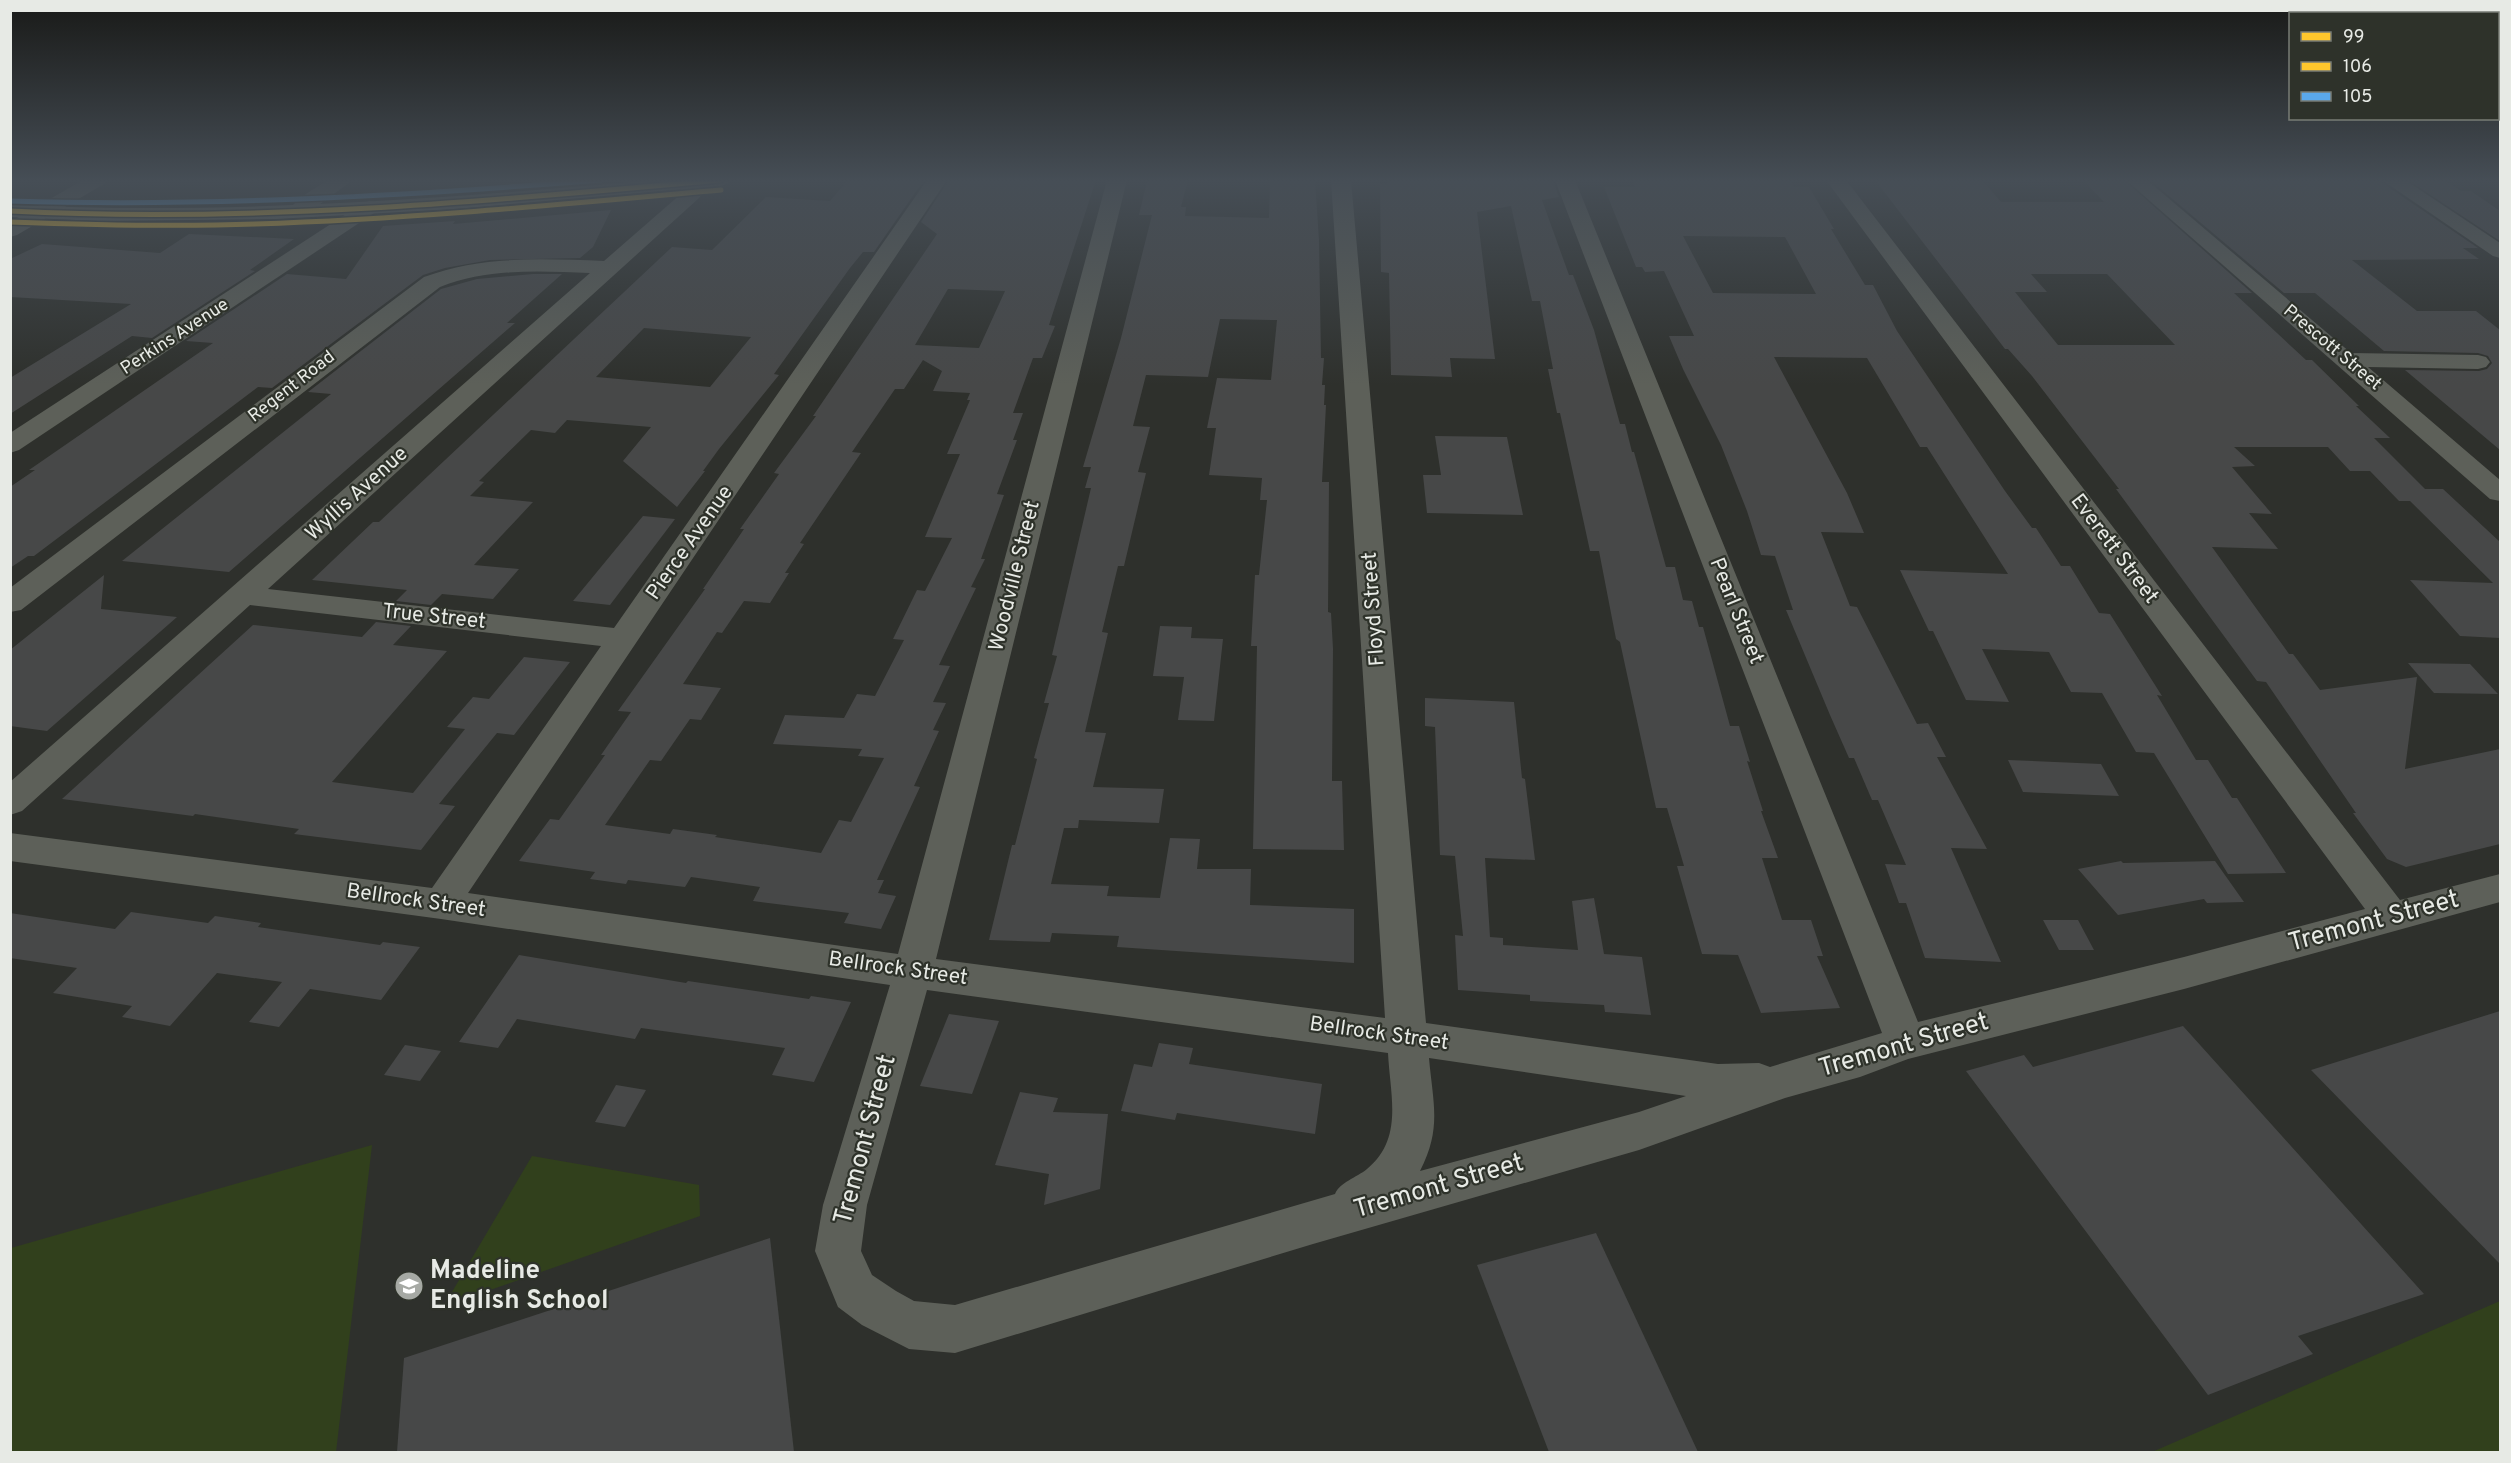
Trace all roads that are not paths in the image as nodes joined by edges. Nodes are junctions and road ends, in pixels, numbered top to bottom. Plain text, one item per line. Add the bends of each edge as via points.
1 (308, 248) edge
2 (632, 248) edge
3 (890, 248) edge
4 (1099, 248) edge
5 (1346, 248) edge
6 (1592, 248) edge
7 (1887, 248) edge
8 (2216, 248) edge
9 (610, 268) junction
10 (2347, 360) junction
11 (2478, 362) dead end
12 (10, 445) edge
13 (2500, 492) edge
14 (244, 595) junction
15 (10, 603) edge
16 (624, 639) junction
17 (10, 802) edge
18 (10, 847) edge
19 (2500, 888) edge
20 (441, 904) junction
21 (2392, 918) junction
22 (913, 972) junction
23 (1408, 1037) junction
24 (1906, 1042) junction
25 (1785, 1080) junction
26 (1313, 1222) junction

1 - 12 street, Perkins Avenue
2 - 9 street, Wyllis Avenue
3 - 16 street, Pierce Avenue
4 - 22 street, Woodville Street
5 - 23 street, Floyd Street
6 - 24 street, Pearl Street
7 - 21 street, Everett Street
8 - 10 street, Prescott Street
9 - 14 street, Wyllis Avenue
9 - 15 street, Regent Road via 487,268 455,273 432,282
10 - 11 street
10 - 13 street, Prescott Street
14 - 16 street, True Street
14 - 17 street, Wyllis Avenue
16 - 20 street, Pierce Avenue
18 - 20 street, Bellrock Street
19 - 21 street, Tremont Street
20 - 22 street, Bellrock Street
21 - 24 street, Tremont Street
22 - 23 street, Bellrock Street
22 - 26 street, Tremont Street via 845,1205 838,1251 855,1291 879,1308 909,1324 955,1329
23 - 25 street, Bellrock Street via 1718,1083
23 - 26 street, Tremont Street via 1414,1104 1411,1146 1392,1175 1378,1187
24 - 25 street, Tremont Street
25 - 26 street, Tremont Street via 1639,1131

